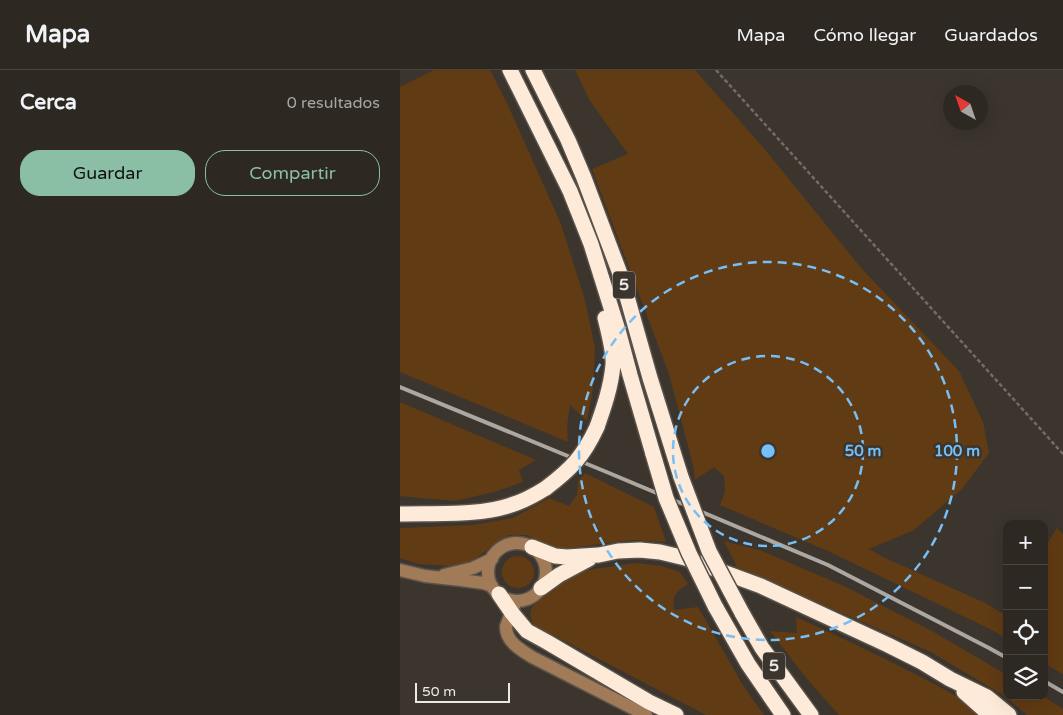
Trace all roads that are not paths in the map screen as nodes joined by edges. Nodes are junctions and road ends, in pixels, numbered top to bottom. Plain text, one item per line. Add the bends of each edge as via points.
1 (510, 70) edge
2 (533, 70) edge
3 (529, 107) junction
4 (400, 514) edge
5 (532, 547) junction
6 (599, 555) junction
7 (492, 559) junction
8 (400, 570) edge
9 (437, 577) junction
10 (541, 588) junction
11 (496, 590) junction
12 (514, 607) junction
13 (750, 628) junction
14 (950, 679) junction
15 (646, 715) edge
16 (676, 715) edge
17 (783, 715) edge
18 (811, 715) edge
19 (824, 715) edge
20 (990, 715) edge
21 (1009, 715) edge

1 - 3 highway, 5
2 - 13 highway, 5, bridge via 581,170 622,278 681,477 709,551
3 - 4 highway, bridge via 588,263 607,327 613,363 604,409 589,444 579,458 564,474 528,499 487,511
3 - 17 highway, 5, bridge via 570,191 591,244 670,507 715,606 748,664
5 - 6 highway via 555,556
5 - 7 street via 514,543 497,551
5 - 10 street via 540,553 546,570
6 - 10 highway
6 - 14 highway via 640,550 685,558 761,586 832,618
7 - 9 street via 473,568
7 - 11 street via 489,578
8 - 9 street
9 - 11 street via 483,583
10 - 12 street
11 - 12 highway
12 - 15 street via 506,627 516,647
12 - 16 highway via 526,631
13 - 18 highway, 5
13 - 19 highway
14 - 20 highway
14 - 21 highway via 987,697

